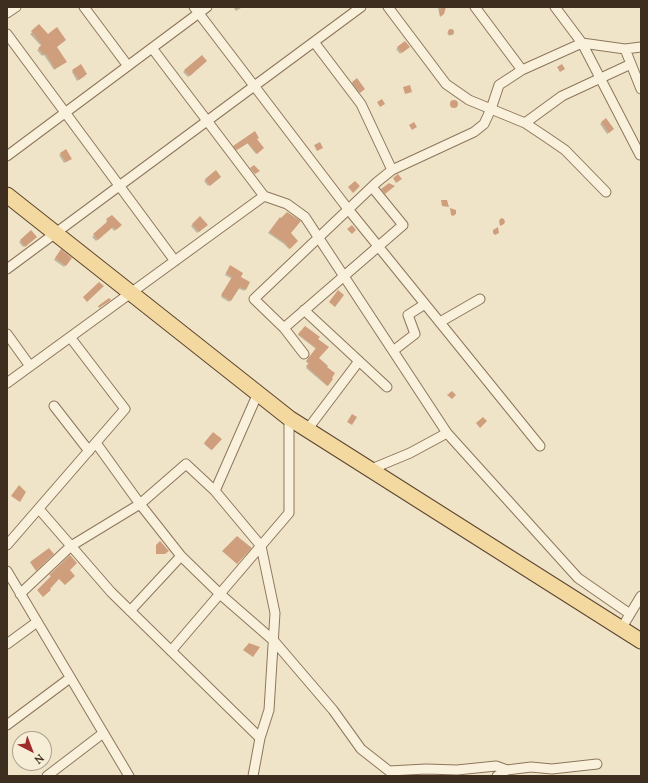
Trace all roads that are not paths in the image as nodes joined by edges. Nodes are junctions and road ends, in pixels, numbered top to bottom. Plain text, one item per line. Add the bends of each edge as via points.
1 (16, 7) edge
2 (84, 7) edge
3 (207, 7) edge
4 (361, 7) edge
5 (388, 7) edge
6 (475, 7) edge
7 (555, 7) edge
8 (196, 10) edge
9 (7, 13) edge
10 (7, 34) edge
11 (314, 42) junction
12 (582, 43) junction
13 (641, 47) edge
14 (152, 48) junction
15 (625, 49) junction
16 (630, 64) junction
17 (128, 66) junction
18 (522, 70) junction
19 (600, 78) junction
20 (254, 86) junction
21 (641, 89) edge
22 (491, 109) junction
23 (65, 113) junction
24 (207, 121) junction
25 (525, 123) junction
26 (640, 155) edge
27 (7, 156) edge
28 (392, 170) junction
29 (119, 186) junction
30 (372, 187) junction
31 (606, 192) dead end
32 (7, 195) edge
33 (264, 196) junction
34 (348, 209) junction
35 (56, 233) junction
36 (319, 237) junction
37 (378, 247) junction
38 (174, 261) junction
39 (7, 269) edge
40 (344, 276) junction
41 (132, 292) junction
42 (480, 299) dead end
43 (425, 304) junction
44 (304, 310) junction
45 (440, 322) junction
46 (284, 328) junction
47 (7, 334) edge
48 (70, 337) junction
49 (393, 350) junction
50 (304, 354) dead end
51 (359, 361) junction
52 (30, 366) junction
53 (7, 383) edge
54 (387, 387) dead end
55 (258, 393) junction
56 (54, 406) dead end
57 (290, 418) junction
58 (307, 430) junction
59 (447, 433) junction
60 (96, 443) junction
61 (540, 446) dead end
62 (89, 451) junction
63 (369, 470) junction
64 (215, 491) junction
65 (140, 504) junction
66 (38, 509) junction
67 (7, 545) edge
68 (71, 546) junction
69 (261, 546) junction
70 (181, 556) junction
71 (7, 571) edge
72 (20, 594) junction
73 (220, 594) junction
74 (641, 596) edge
75 (130, 611) junction
76 (630, 614) junction
77 (37, 622) junction
78 (621, 629) junction
79 (274, 641) junction
80 (641, 642) edge
81 (7, 644) edge
82 (171, 651) junction
83 (70, 678) junction
84 (7, 725) edge
85 (102, 734) junction
86 (260, 738) junction
87 (597, 764) dead end
88 (507, 770) junction
89 (391, 774) edge
90 (47, 776) edge
91 (129, 776) edge
92 (253, 776) edge
93 (497, 776) edge

1 - 9 street
2 - 17 street
3 - 8 street
4 - 11 street
5 - 22 street via 446,84 469,100
6 - 18 street
7 - 12 street
8 - 14 street
8 - 20 street
10 - 23 street
11 - 20 street
11 - 28 street via 361,104
12 - 15 street
12 - 18 street
12 - 19 street
13 - 15 street
14 - 17 street
14 - 24 street
15 - 16 street
16 - 19 street
16 - 21 street
17 - 23 street
18 - 22 street via 499,86
19 - 25 street via 562,96
19 - 26 street
20 - 24 street
20 - 34 street
22 - 25 street
22 - 28 street via 484,124 474,132
23 - 27 street
23 - 29 street
24 - 29 street
24 - 33 street
25 - 31 street via 566,150
28 - 30 street
29 - 35 street
29 - 38 street
30 - 34 street
30 - 37 street via 403,225
32 - 35 main road
33 - 36 street via 287,204 304,217
33 - 38 street
34 - 36 street
34 - 37 street
35 - 39 street
35 - 41 main road
36 - 40 street
36 - 46 street via 254,298
37 - 40 street
37 - 43 street
38 - 41 street
40 - 44 street
40 - 49 street
41 - 48 street
41 - 55 main road
42 - 45 street
43 - 45 street
43 - 49 street via 408,315 415,334
44 - 46 street
44 - 51 street
45 - 61 street
46 - 50 street
47 - 52 street
48 - 52 street
48 - 60 street via 125,409
49 - 59 street
51 - 54 street
51 - 58 street
52 - 53 street
55 - 57 main road
55 - 64 street
56 - 62 street
57 - 58 main road
57 - 69 street via 289,513
58 - 63 main road
59 - 63 street via 410,453
59 - 76 street via 578,578
60 - 62 street
60 - 65 street
62 - 66 street
63 - 78 main road
64 - 65 street via 186,464
64 - 69 street
65 - 68 street
65 - 70 street
66 - 67 street
66 - 68 street
68 - 72 street
68 - 75 street
69 - 73 street
69 - 79 street via 275,613
70 - 73 street
70 - 75 street
71 - 72 street
72 - 77 street
73 - 79 street
73 - 82 street
74 - 76 street
75 - 82 street
76 - 78 street
77 - 81 street
77 - 83 street
78 - 80 main road
79 - 86 street via 269,710
79 - 89 street via 333,710 361,749
82 - 86 street
83 - 84 street
83 - 85 street
85 - 90 street
85 - 91 street
86 - 92 street
87 - 88 street via 552,769 531,766
88 - 89 street via 496,766 457,770 426,769
88 - 93 street

